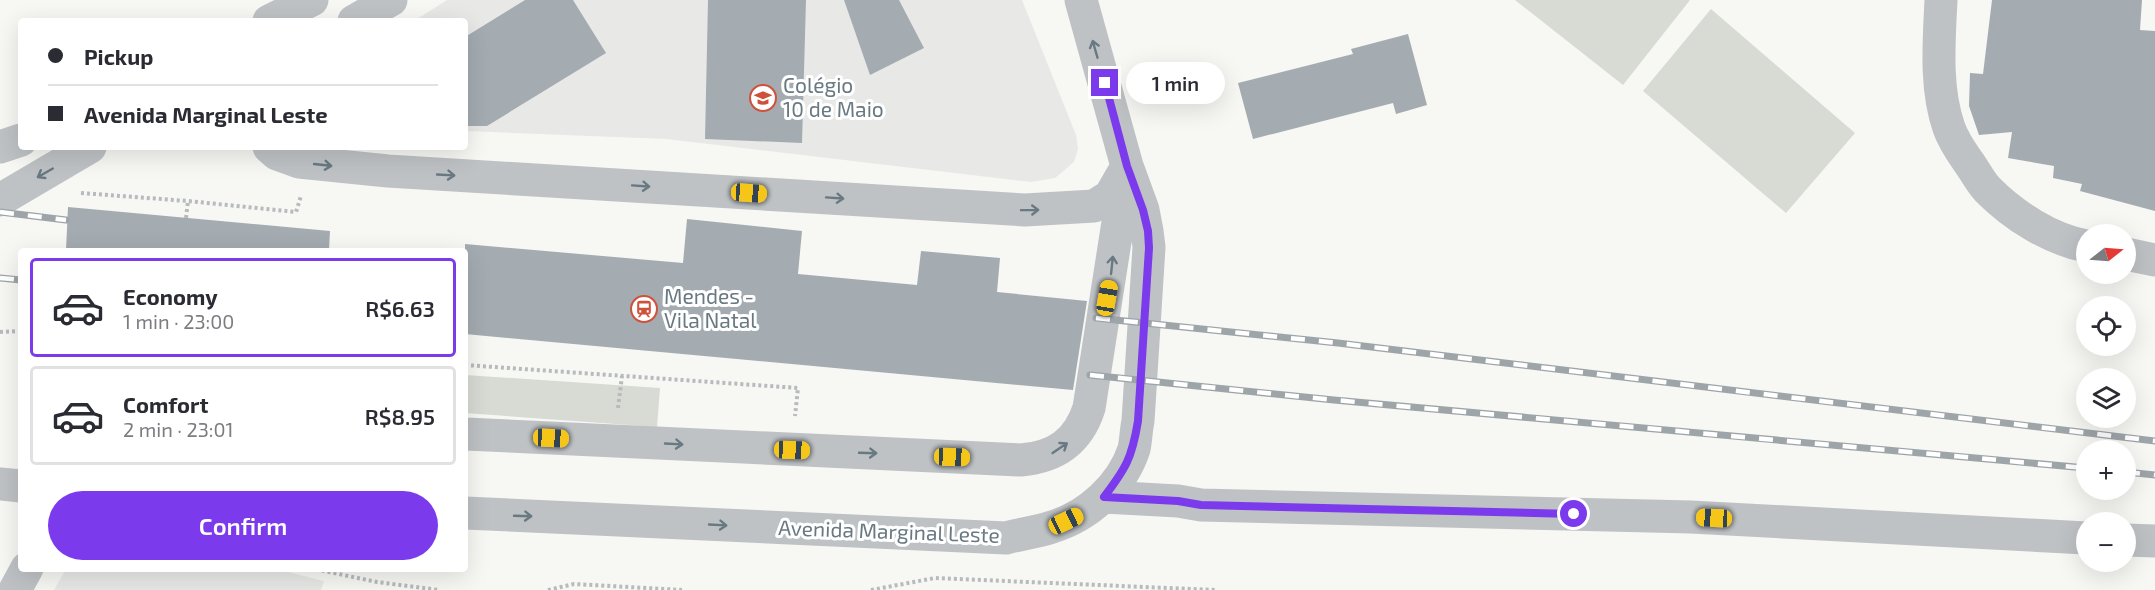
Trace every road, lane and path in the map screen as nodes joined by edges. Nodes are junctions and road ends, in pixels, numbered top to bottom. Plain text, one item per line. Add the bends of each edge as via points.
1 (312, 0) edge
2 (391, 0) edge
3 (1081, 0) edge
4 (1941, 0) edge
5 (275, 18) edge
6 (359, 18) edge
7 (18, 141) edge
8 (0, 147) edge
9 (85, 150) edge
10 (274, 150) edge
11 (312, 164) junction
12 (1127, 166) junction
13 (75, 192) dead end
14 (0, 200) edge
15 (188, 201) junction
16 (186, 218) dead end
17 (2076, 244) edge
18 (2136, 256) edge
19 (2155, 260) edge
20 (18, 331) edge
21 (0, 332) edge
22 (468, 365) edge
23 (468, 434) edge
24 (792, 450) junction
25 (0, 484) edge
26 (18, 486) edge
27 (1104, 497) junction
28 (468, 513) edge
29 (2076, 536) edge
30 (2136, 540) edge
31 (2155, 541) edge
32 (25, 572) edge
33 (329, 572) edge
34 (15, 590) edge
35 (439, 590) edge
36 (548, 590) edge
37 (682, 590) edge
38 (871, 590) edge
39 (1215, 590) edge

1 - 5 street
2 - 6 street
12 -> 3 street, Avenida Marginal Leste
4 - 17 street via 1941,94 1958,147 1986,189 2020,217
7 - 8 street
9 -> 14 street
10 - 11 street via 287,159
11 -> 12 street via 1025,210 1094,206 1110,196
11 - 15 path via 296,212
24 -> 12 street, Avenida Marginal Leste via 1021,460 1044,457 1067,444 1085,422 1089,408
12 - 27 street, Avenida Marginal Leste via 1143,210 1149,248 1138,421 1134,449 1122,474
13 - 15 path
15 - 16 path
18 - 19 street
20 - 21 path
22 - 24 path via 798,388
23 -> 24 street, Avenida Marginal Leste
25 - 26 street
28 -> 27 street, Avenida Marginal Leste via 1006,538 1053,527
27 - 29 street via 1201,505 1691,517
30 - 31 street
32 - 34 street
33 - 35 path
36 - 37 path via 573,584
38 - 39 path via 935,578

